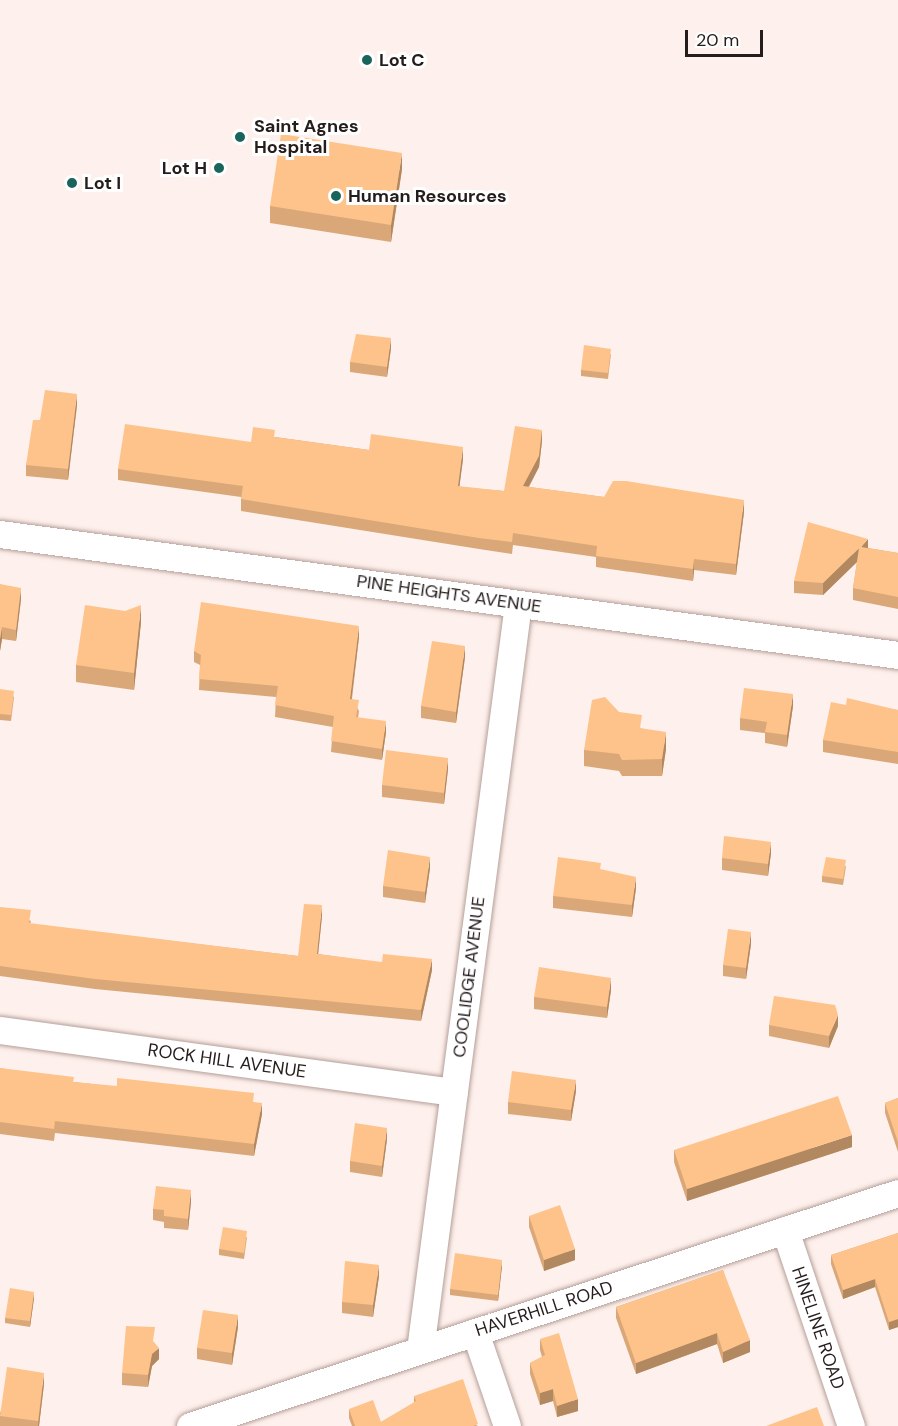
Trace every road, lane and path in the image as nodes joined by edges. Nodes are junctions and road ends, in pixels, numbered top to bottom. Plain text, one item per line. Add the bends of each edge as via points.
1 (0, 534) edge
2 (518, 604) junction
3 (898, 655) edge
4 (0, 1030) edge
5 (454, 1092) junction
6 (898, 1193) edge
7 (785, 1230) junction
8 (475, 1332) junction
9 (420, 1350) junction
10 (190, 1426) edge
11 (507, 1426) edge
12 (850, 1426) edge

1 - 2 street, PINE HEIGHTS AVENUE
2 - 3 street, PINE HEIGHTS AVENUE
2 - 5 street, COOLIDGE AVENUE
4 - 5 street, ROCK HILL AVENUE
5 - 9 street, COOLIDGE AVENUE
6 - 7 street, HAVERHILL ROAD
7 - 8 street, HAVERHILL ROAD
7 - 12 street, HINELINE ROAD
8 - 9 street, HAVERHILL ROAD
8 - 11 street
9 - 10 street, HAVERHILL ROAD

